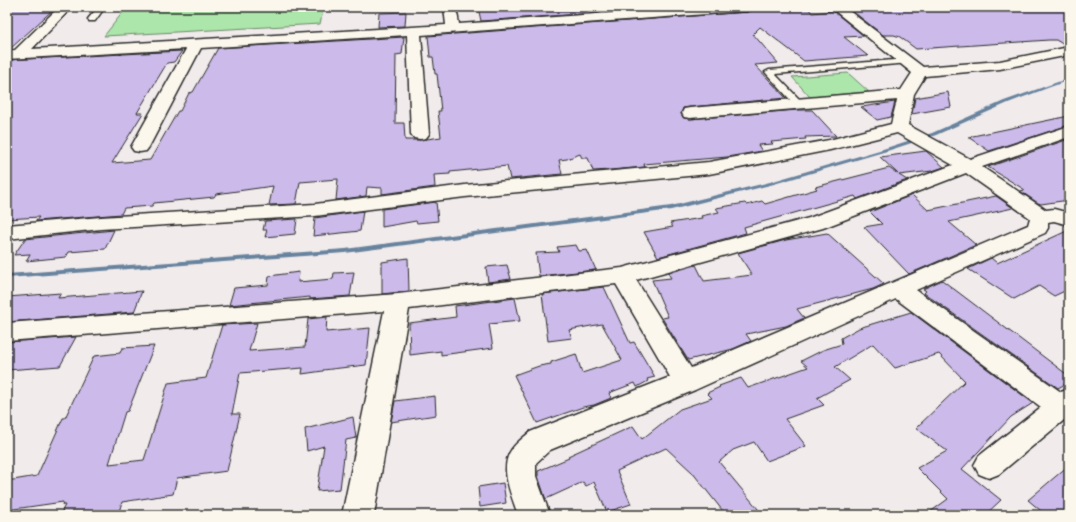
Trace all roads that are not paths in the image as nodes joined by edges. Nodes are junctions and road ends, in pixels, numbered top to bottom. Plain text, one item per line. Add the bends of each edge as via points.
1 (66, 7) edge
2 (102, 7) edge
3 (653, 7) edge
4 (747, 7) edge
5 (836, 7) edge
6 (452, 18) edge
7 (92, 19) dead end
8 (414, 31) junction
9 (196, 44) junction
10 (7, 47) edge
11 (1069, 51) edge
12 (18, 52) edge
13 (907, 61) junction
14 (920, 72) junction
15 (906, 94) junction
16 (799, 104) junction
17 (690, 113) dead end
18 (903, 129) junction
19 (1069, 131) edge
20 (420, 134) dead end
21 (140, 147) dead end
22 (959, 161) junction
23 (1042, 217) junction
24 (1069, 219) edge
25 (7, 232) edge
26 (622, 276) junction
27 (898, 289) junction
28 (398, 302) junction
29 (7, 332) edge
30 (686, 382) junction
31 (1065, 404) edge
32 (989, 465) dead end
33 (358, 515) edge
34 (534, 515) edge

1 - 12 street
2 - 7 lane
3 - 6 street
4 - 6 street
5 - 13 street
6 - 8 street
6 - 12 street
8 - 9 street
8 - 20 street
9 - 12 street
9 - 21 street
10 - 12 street
11 - 14 street via 1000,65
13 - 14 street
13 - 16 lane via 769,72
14 - 15 street
15 - 16 street
15 - 18 street
16 - 17 street
18 - 22 street
18 - 25 street via 709,168 465,191 315,210 101,223
19 - 22 street
22 - 23 street
22 - 26 street via 816,224
23 - 24 street via 1054,215
23 - 27 street via 1038,221 1038,228
26 - 28 street
26 - 30 street
27 - 30 street
27 - 31 street
28 - 29 street
28 - 33 street
30 - 34 street via 540,441 522,458 521,476
31 - 32 street

